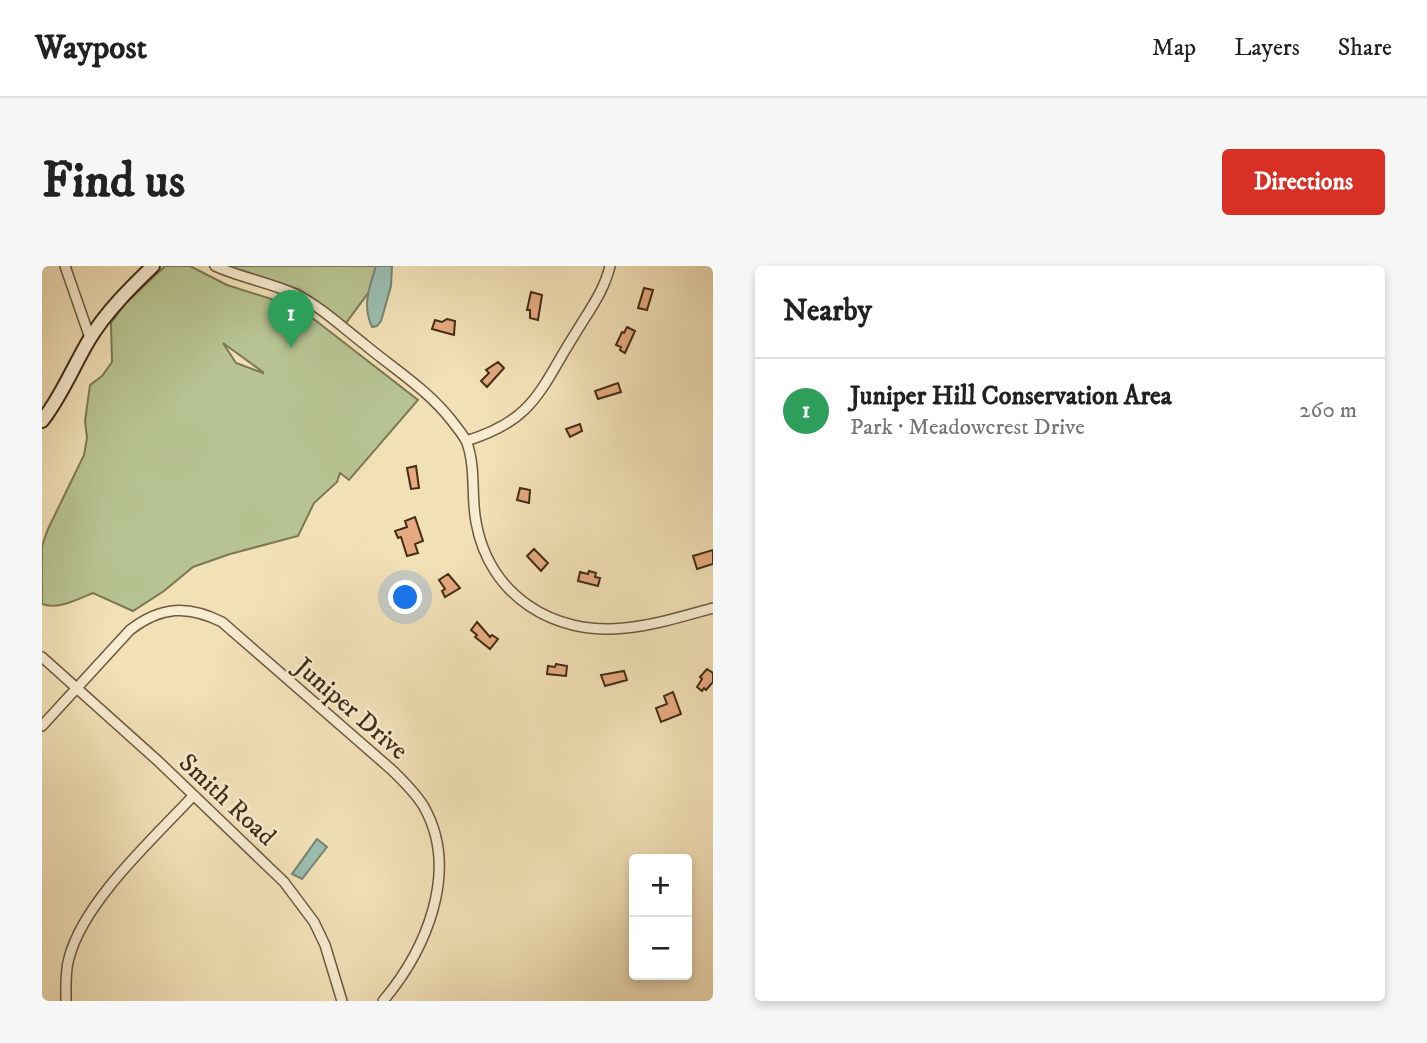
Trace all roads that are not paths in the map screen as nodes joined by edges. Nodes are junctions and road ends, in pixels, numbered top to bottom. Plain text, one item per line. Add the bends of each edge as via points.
1 (65, 266) edge
2 (153, 266) edge
3 (215, 266) edge
4 (610, 266) edge
5 (90, 338) junction
6 (42, 421) edge
7 (466, 441) junction
8 (713, 608) edge
9 (42, 657) edge
10 (77, 687) junction
11 (42, 726) edge
12 (193, 796) junction
13 (66, 1001) edge
14 (342, 1001) edge
15 (383, 1001) edge

1 - 5 street
2 - 5 street
3 - 7 street via 278,287 315,306 433,399
4 - 7 street via 600,295 535,400 505,427
5 - 6 street
7 - 8 street via 484,552 491,567 525,604 570,625 622,629
9 - 10 street, Smith Road
10 - 11 street, Juniper Drive
10 - 12 street, Smith Road
10 - 15 street, Juniper Drive via 143,620 175,610 208,615 242,638 410,788 433,831 440,880 416,951
12 - 13 street via 115,881 85,922 68,959
12 - 14 street, Smith Road via 300,901 325,945

